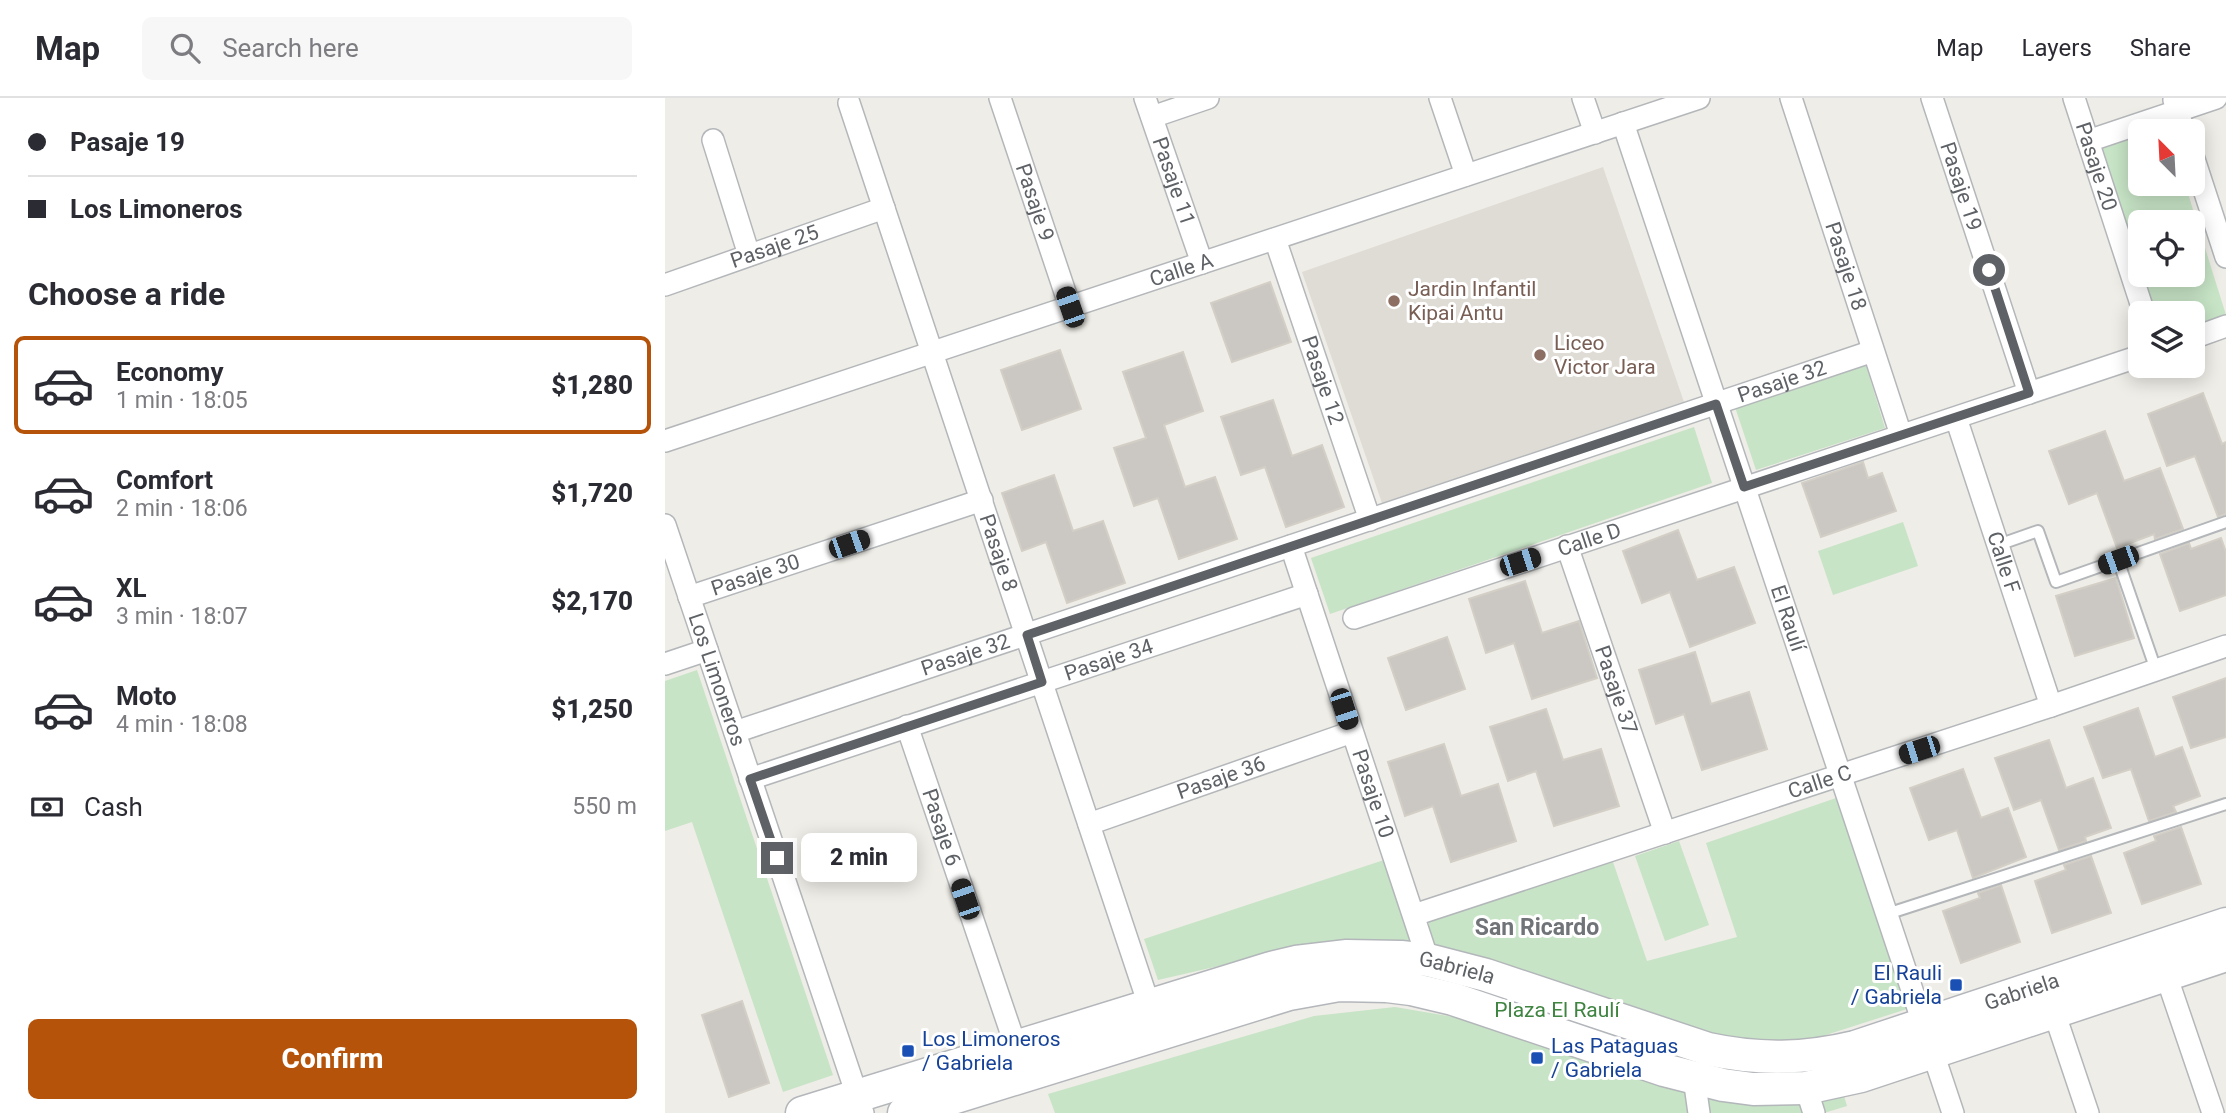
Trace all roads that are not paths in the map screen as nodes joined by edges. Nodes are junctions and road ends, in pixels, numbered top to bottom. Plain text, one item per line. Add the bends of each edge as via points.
1 (1000, 98) edge
2 (1209, 98) edge
3 (1440, 98) edge
4 (1583, 98) edge
5 (1699, 98) edge
6 (1791, 98) edge
7 (1933, 98) edge
8 (2074, 98) edge
9 (2216, 98) edge
10 (849, 103) dead end
11 (1149, 107) edge
12 (2178, 113) edge
13 (1623, 124) junction
14 (1595, 133) junction
15 (713, 140) dead end
16 (2088, 141) junction
17 (1466, 175) junction
18 (2205, 190) edge
19 (884, 208) junction
20 (1275, 239) junction
21 (2224, 245) edge
22 (749, 255) junction
23 (1202, 263) junction
24 (665, 285) edge
25 (2140, 301) edge
26 (1070, 307) junction
27 (2226, 326) edge
28 (2205, 334) edge
29 (1873, 351) junction
30 (932, 353) junction
31 (2128, 360) edge
32 (2029, 393) junction
33 (1716, 404) junction
34 (1956, 418) junction
35 (1901, 435) junction
36 (666, 437) edge
37 (1744, 487) junction
38 (982, 500) junction
39 (1370, 520) junction
40 (2225, 524) edge
41 (665, 525) edge
42 (1998, 545) junction
43 (1291, 546) junction
44 (1567, 547) junction
45 (2118, 560) junction
46 (1307, 594) junction
47 (689, 597) junction
48 (1354, 618) dead end
49 (1027, 635) junction
50 (2226, 646) edge
51 (707, 650) junction
52 (665, 664) edge
53 (2157, 670) junction
54 (1042, 682) junction
55 (2051, 706) junction
56 (907, 726) junction
57 (1352, 732) junction
58 (735, 733) junction
59 (1840, 776) junction
60 (750, 779) junction
61 (2226, 804) edge
62 (1089, 824) junction
63 (1665, 833) junction
64 (1887, 914) junction
65 (1414, 915) junction
66 (2226, 923) edge
67 (2226, 955) edge
68 (1428, 960) junction
69 (2166, 975) junction
70 (1149, 1005) junction
71 (2054, 1012) junction
72 (1928, 1038) junction
73 (1016, 1047) junction
74 (1694, 1078) junction
75 (1810, 1101) edge
76 (860, 1105) edge
77 (2217, 1107) edge
78 (802, 1113) edge
79 (904, 1113) edge
80 (1699, 1113) edge
81 (1953, 1113) edge
82 (2088, 1113) edge

1 - 26 street, Pasaje 9
2 - 11 street
3 - 17 street
4 - 14 street
5 - 13 street, Calle A
6 - 29 street, Pasaje 18
7 - 32 street, Pasaje 19
8 - 16 street, Pasaje 20
9 - 12 street
10 - 19 street, Pasaje 8
11 - 23 street, Pasaje 11
12 - 16 street
13 - 14 street, Calle A
13 - 33 street, El Raulí
14 - 17 street, Calle A
15 - 22 street
16 - 25 street, Pasaje 20
17 - 20 street, Calle A
18 - 21 street
19 - 22 street, Pasaje 25
19 - 30 street, Pasaje 8
20 - 23 street, Calle A
20 - 39 street, Pasaje 12
22 - 24 street, Pasaje 25
23 - 26 street, Calle A
26 - 30 street, Calle A
27 - 28 street
29 - 33 street, Pasaje 32
29 - 35 street, Pasaje 18
30 - 36 street, Calle A
30 - 38 street, Pasaje 8
31 - 32 street, Calle D
32 - 34 street, Calle D
33 - 37 street, El Raulí
33 - 39 street, Pasaje 32
34 - 35 street, Calle D
34 - 42 street, Calle F
35 - 37 street, Calle D
37 - 44 street, Calle D
37 - 59 street, El Raulí
38 - 47 street, Pasaje 30
38 - 49 street, Pasaje 8
39 - 43 street, Pasaje 32
40 - 45 lane
41 - 47 street, Los Limoneros
42 - 45 lane via 2038,531 2056,582
42 - 55 street, Calle F
43 - 46 street, Pasaje 10
43 - 49 street, Pasaje 32
44 - 48 street, Calle D
44 - 63 street, Pasaje 37
45 - 53 lane
46 - 54 street, Pasaje 34
46 - 57 street, Pasaje 10
47 - 51 street, Los Limoneros
49 - 54 street, Pasaje 8
49 - 58 street, Pasaje 32
50 - 53 street, Calle C
51 - 52 street
51 - 58 street, Los Limoneros
53 - 55 street, Calle C
54 - 56 street, Pasaje 34
54 - 62 street, Pasaje 8
55 - 59 street, Calle C
56 - 60 street, Pasaje 34
56 - 73 street, Pasaje 6
57 - 62 street, Pasaje 36
57 - 65 street, Pasaje 10
58 - 60 street, Los Limoneros
59 - 63 street, Calle C
59 - 64 street, El Raulí
60 - 76 street, Los Limoneros
61 - 64 lane
62 - 70 street, Pasaje 8
63 - 65 street, Calle C
64 - 72 street, El Raulí
65 - 68 street, Pasaje 10
66 - 72 street, Gabriela
67 - 69 street, Gabriela
68 - 70 street, Gabriela via 1347,956 1296,962
68 - 72 street, Gabriela via 1735,1055 1811,1056
69 - 71 street, Gabriela
69 - 77 street
70 - 73 street, Gabriela
71 - 72 street, Gabriela
71 - 82 street
72 - 75 street, Gabriela
72 - 81 street, El Raulí
73 - 76 street, Gabriela
74 - 75 street, Gabriela
74 - 79 street, Gabriela via 1444,996 1387,986 1339,985 1265,1001
74 - 80 street
76 - 78 street, Gabriela

